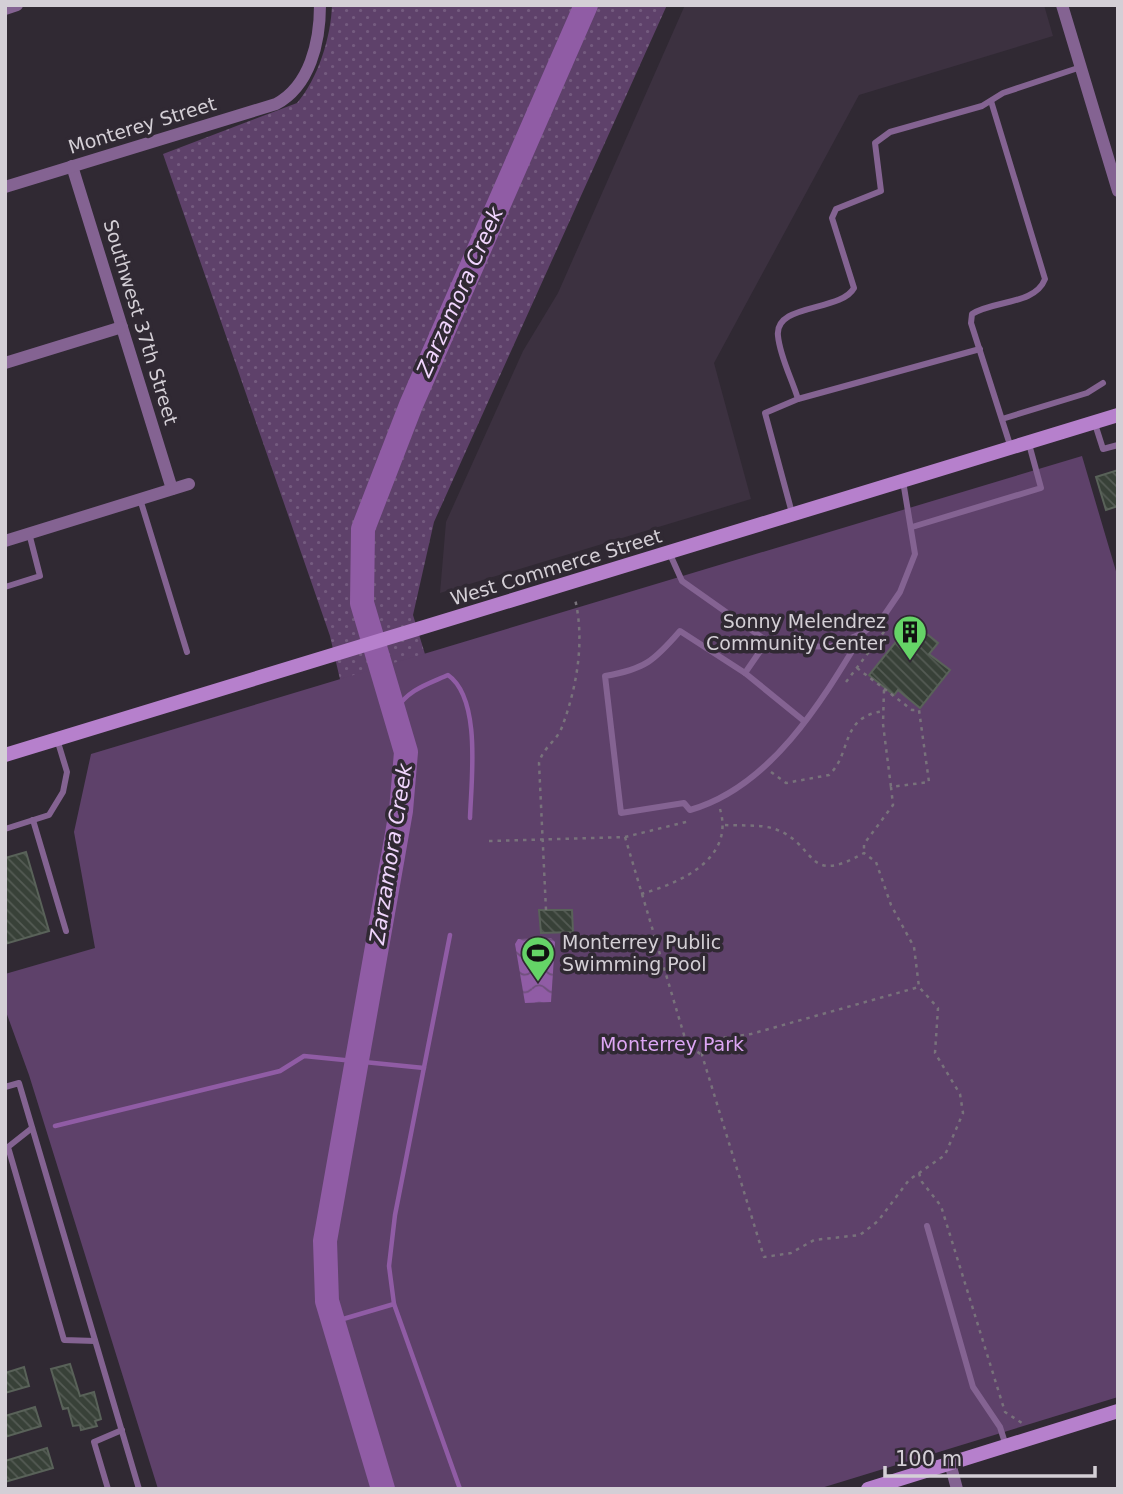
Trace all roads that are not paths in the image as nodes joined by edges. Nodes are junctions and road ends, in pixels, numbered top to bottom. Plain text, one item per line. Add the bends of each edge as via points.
1 (17, 5) edge
2 (320, 5) edge
3 (1062, 5) edge
4 (5, 9) edge
5 (1081, 67) junction
6 (991, 101) junction
7 (72, 166) junction
8 (1116, 175) edge
9 (5, 187) edge
10 (1118, 191) edge
11 (122, 327) junction
12 (980, 349) junction
13 (5, 363) edge
14 (1102, 383) dead end
15 (798, 398) junction
16 (1118, 415) edge
17 (1002, 419) junction
18 (1094, 422) junction
19 (1028, 442) junction
20 (1118, 445) edge
21 (1011, 448) junction
22 (903, 481) junction
23 (189, 484) dead end
24 (172, 489) junction
25 (140, 499) junction
26 (793, 514) junction
27 (912, 527) junction
28 (29, 533) junction
29 (5, 541) edge
30 (669, 552) junction
31 (5, 587) edge
32 (863, 634) junction
33 (767, 642) junction
34 (187, 652) dead end
35 (745, 673) junction
36 (804, 721) junction
37 (57, 739) junction
38 (5, 755) edge
39 (33, 820) junction
40 (5, 829) edge
41 (66, 931) dead end
42 (5, 1087) edge
43 (32, 1128) junction
44 (927, 1226) dead end
45 (95, 1341) junction
46 (1118, 1411) edge
47 (121, 1430) junction
48 (1006, 1446) junction
49 (950, 1463) junction
50 (108, 1489) edge
51 (139, 1489) edge
52 (868, 1489) edge
53 (957, 1489) edge

1 - 4 street
2 - 7 street, Monterey Street via 312,57 289,97
3 - 5 street
5 - 6 lane
5 - 8 street
6 - 12 lane via 1045,279 1034,295 972,314
6 - 15 lane via 890,132 875,143 881,191 836,209 832,218 854,288 845,299 791,314 781,322 777,335
7 - 9 street, Monterey Street
7 - 11 street, Southwest 37th Street
8 - 10 street
11 - 13 street
11 - 24 street, Southwest 37th Street
12 - 15 lane
12 - 17 lane
14 - 17 lane via 1087,393
15 - 26 lane via 765,413
16 - 18 main road, West Commerce Street
17 - 21 lane
18 - 19 main road, West Commerce Street
18 - 20 lane via 1103,449
19 - 21 main road, West Commerce Street
19 - 27 lane via 1041,488
21 - 22 main road, West Commerce Street
22 - 26 main road, West Commerce Street
22 - 27 lane
23 - 24 street
24 - 25 street
25 - 28 street
25 - 34 lane
26 - 30 main road, West Commerce Street
27 - 32 lane via 915,554 900,593
28 - 29 street
28 - 31 lane via 40,576
30 - 33 lane via 682,581
30 - 37 main road, West Commerce Street
32 - 33 lane via 832,646
32 - 36 lane
33 - 35 lane
35 - 36 lane
35 - 36 lane via 680,631 655,660 605,676 621,813 684,803 690,810 707,805 757,773
37 - 38 main road, West Commerce Street
37 - 39 lane via 67,772 64,792 49,815
39 - 40 lane
39 - 41 lane
42 - 43 lane via 19,1083
43 - 45 lane
43 - 45 lane via 8,1147 64,1340
44 - 48 lane via 973,1387 1000,1427
45 - 47 lane
46 - 48 main road
47 - 50 lane via 94,1442
47 - 51 lane
48 - 49 main road
49 - 52 main road
49 - 53 street

